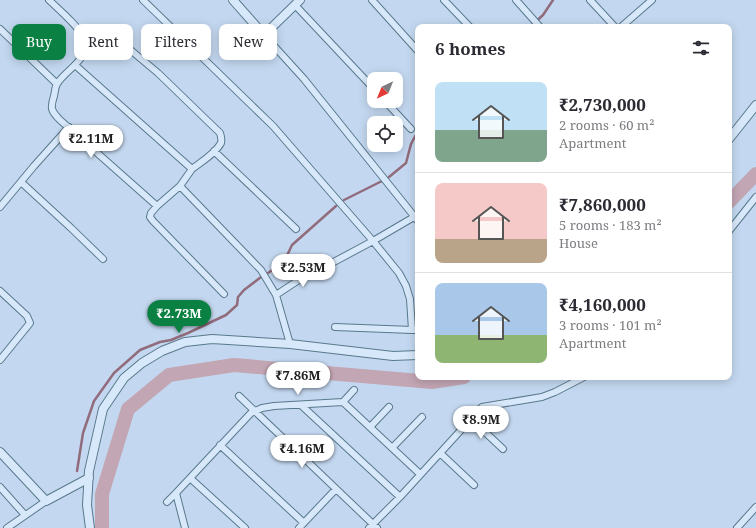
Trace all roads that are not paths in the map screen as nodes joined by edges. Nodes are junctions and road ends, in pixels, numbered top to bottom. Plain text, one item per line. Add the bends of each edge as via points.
1 (49, 0) edge
2 (143, 0) edge
3 (233, 0) edge
4 (372, 0) edge
5 (444, 0) edge
6 (516, 0) edge
7 (590, 0) edge
8 (652, 0) edge
9 (298, 2) edge
10 (254, 24) edge
11 (275, 24) edge
12 (467, 24) edge
13 (537, 24) edge
14 (612, 24) edge
15 (624, 24) edge
16 (74, 26) edge
17 (0, 29) edge
18 (415, 48) edge
19 (277, 49) edge
20 (133, 52) edge
21 (78, 60) edge
22 (75, 65) junction
23 (367, 81) edge
24 (57, 84) junction
25 (756, 105) edge
26 (392, 108) edge
27 (69, 127) junction
28 (411, 129) dead end
29 (732, 135) edge
30 (214, 151) junction
31 (192, 169) junction
32 (21, 182) junction
33 (180, 186) junction
34 (756, 197) edge
35 (157, 206) junction
36 (0, 207) edge
37 (415, 218) edge
38 (415, 220) edge
39 (732, 227) edge
40 (296, 229) dead end
41 (373, 241) junction
42 (104, 260) dead end
43 (0, 291) edge
44 (224, 294) dead end
45 (276, 295) junction
46 (335, 327) dead end
47 (415, 330) edge
48 (290, 344) junction
49 (415, 355) edge
50 (0, 360) edge
51 (578, 380) edge
52 (354, 390) dead end
53 (239, 396) dead end
54 (343, 402) junction
55 (302, 405) junction
56 (389, 407) dead end
57 (254, 411) junction
58 (422, 417) dead end
59 (471, 419) junction
60 (370, 428) junction
61 (220, 445) junction
62 (392, 448) junction
63 (503, 449) dead end
64 (0, 452) edge
65 (440, 453) junction
66 (420, 474) junction
67 (89, 478) junction
68 (190, 478) junction
69 (474, 485) dead end
70 (0, 487) edge
71 (336, 488) junction
72 (176, 493) junction
73 (400, 497) junction
74 (46, 501) junction
75 (167, 502) dead end
76 (756, 507) edge
77 (25, 515) junction
78 (304, 523) junction
79 (373, 527) edge
80 (7, 528) edge
81 (90, 528) edge
82 (185, 528) edge
83 (244, 528) edge
84 (299, 528) edge
85 (737, 528) edge

1 - 16 street
2 - 41 street via 273,126
3 - 10 street
4 - 18 street
5 - 12 street
6 - 13 street
7 - 14 street
8 - 15 street
9 - 11 street
9 - 23 street
17 - 24 street
19 - 37 street via 304,79
20 - 30 street via 220,133 221,143
21 - 22 street
22 - 24 street
22 - 31 street
24 - 27 street via 52,110
25 - 29 street
26 - 28 street
27 - 32 street
27 - 35 street
30 - 31 street
30 - 40 street
31 - 33 street
32 - 36 street
32 - 42 street
33 - 35 street
33 - 45 street via 261,270
34 - 39 street
35 - 44 street via 151,213 153,221
38 - 41 street
41 - 45 street via 330,264 320,266
41 - 47 street via 399,273 406,286
43 - 50 street via 27,316 30,323
45 - 48 street
46 - 47 street
48 - 49 street via 393,356
48 - 67 street via 212,339 184,342 142,363 124,378 103,409
51 - 59 street via 542,397 482,407
52 - 54 street
53 - 57 street
54 - 55 street
54 - 60 street
55 - 57 street via 274,406
55 - 73 street
56 - 60 street
57 - 61 street
57 - 71 street
58 - 62 street
59 - 63 street
59 - 65 street
60 - 62 street
61 - 68 street
61 - 78 street
62 - 66 street
64 - 74 street
65 - 66 street
65 - 69 street
66 - 73 street
67 - 74 street
67 - 81 street via 87,505
68 - 72 street
68 - 83 street
70 - 77 street
71 - 78 street
71 - 79 street
72 - 75 street
72 - 82 street
73 - 79 street
74 - 77 street
76 - 85 street
77 - 80 street
78 - 84 street

